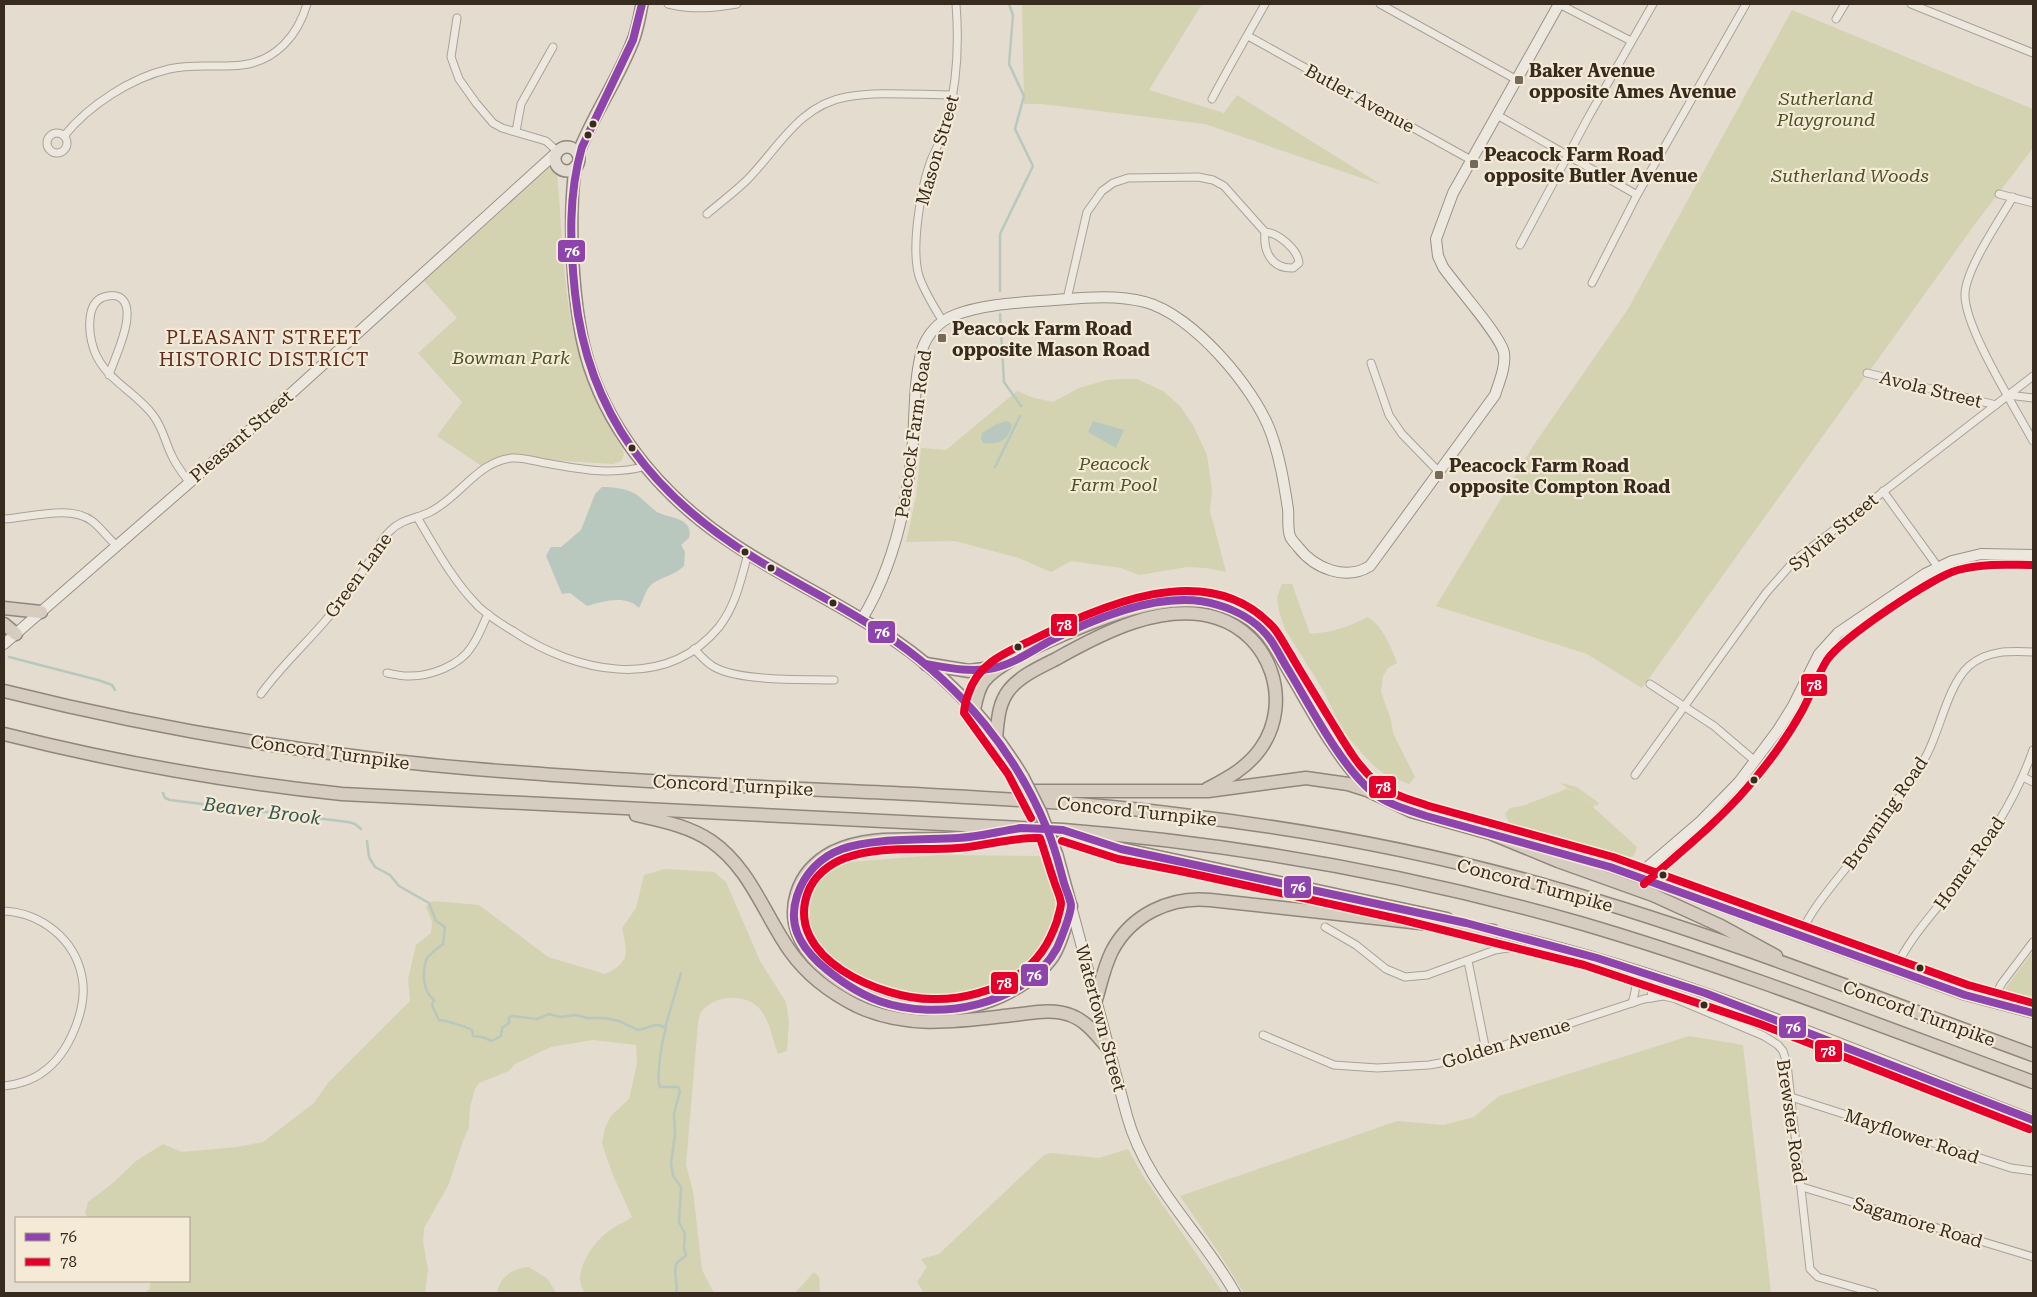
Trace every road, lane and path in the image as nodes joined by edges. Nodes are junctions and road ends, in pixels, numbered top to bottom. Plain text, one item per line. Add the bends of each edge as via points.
1 (307, 4) edge
2 (642, 4) edge
3 (668, 4) edge
4 (737, 4) edge
5 (956, 4) edge
6 (1265, 4) edge
7 (1380, 4) edge
8 (1559, 4) edge
9 (1653, 4) edge
10 (1744, 4) edge
11 (1845, 4) edge
12 (1911, 4) edge
13 (457, 18) dead end
14 (1836, 19) dead end
15 (1248, 36) junction
16 (1631, 41) junction
17 (553, 47) dead end
18 (2033, 53) edge
19 (1517, 80) junction
20 (953, 95) junction
21 (1212, 99) dead end
22 (1497, 115) junction
23 (588, 127) junction
24 (516, 131) junction
25 (64, 136) dead end
26 (558, 153) junction
27 (578, 154) junction
28 (1567, 156) junction
29 (1471, 160) junction
30 (570, 169) junction
31 (2000, 194) dead end
32 (1637, 195) junction
33 (2012, 197) junction
34 (2033, 203) edge
35 (708, 214) dead end
36 (1265, 232) junction
37 (1520, 245) dead end
38 (1592, 283) dead end
39 (1067, 299) junction
40 (942, 320) junction
41 (1371, 363) dead end
42 (1867, 373) dead end
43 (109, 375) junction
44 (2033, 376) edge
45 (2008, 395) junction
46 (2033, 398) edge
47 (1996, 405) junction
48 (2033, 441) edge
49 (646, 466) junction
50 (1438, 471) junction
51 (189, 482) junction
52 (1883, 491) junction
53 (417, 517) junction
54 (4, 519) edge
55 (117, 546) junction
56 (748, 554) junction
57 (2033, 555) edge
58 (1938, 566) junction
59 (4, 608) edge
60 (41, 612) junction
61 (488, 614) junction
62 (862, 620) junction
63 (4, 624) edge
64 (16, 634) junction
65 (4, 644) edge
66 (694, 649) junction
67 (2033, 652) edge
68 (926, 664) junction
69 (1004, 665) junction
70 (387, 673) dead end
71 (834, 680) dead end
72 (1650, 684) dead end
73 (4, 691) edge
74 (261, 694) dead end
75 (1684, 706) junction
76 (974, 710) junction
77 (4, 734) edge
78 (996, 738) junction
79 (2033, 750) edge
80 (1755, 761) junction
81 (1635, 774) dead end
82 (2022, 777) junction
83 (2033, 782) edge
84 (1203, 792) junction
85 (1372, 792) junction
86 (978, 798) junction
87 (607, 807) junction
88 (1021, 828) junction
89 (1064, 830) junction
90 (1490, 833) junction
91 (1637, 876) junction
92 (1071, 906) junction
93 (4, 910) edge
94 (1325, 927) dead end
95 (1493, 931) junction
96 (1800, 935) junction
97 (2033, 942) edge
98 (1514, 947) dead end
99 (1468, 961) junction
100 (1628, 968) junction
101 (1895, 970) junction
102 (1805, 972) junction
103 (1658, 977) junction
104 (1652, 998) junction
105 (1096, 1000) junction
106 (1632, 1003) junction
107 (1991, 1003) junction
108 (2033, 1013) edge
109 (1263, 1035) dead end
110 (1109, 1049) junction
111 (1486, 1051) junction
112 (2033, 1055) edge
113 (2033, 1082) edge
114 (4, 1086) edge
115 (1791, 1097) junction
116 (2033, 1120) edge
117 (2033, 1171) edge
118 (1802, 1187) junction
119 (2033, 1257) edge
120 (1235, 1293) edge
121 (1874, 1293) edge

1 - 25 street via 293,36 271,55 242,65 193,65 154,73 96,106
2 - 23 main road, Pleasant Street via 635,37
3 - 4 street via 695,9
5 - 20 street, Mason Street
6 - 15 street
7 - 19 street
8 - 16 street
8 - 19 street
9 - 16 street
10 - 32 street
11 - 14 street
12 - 18 street
13 - 24 street via 452,57 458,79 493,123
15 - 21 street
15 - 29 street, Butler Avenue
16 - 28 street
17 - 24 street via 521,104
19 - 22 street
20 - 35 street via 854,96 822,104 788,132 748,179
20 - 40 street, Mason Street via 947,124 929,164 917,235 919,276
22 - 28 street
22 - 29 street
23 - 26 main road, Pleasant Street
23 - 27 main road, Pleasant Street
24 - 26 street via 546,141
26 - 27 main road via 573,148
26 - 30 main road via 558,167
26 - 51 street, Pleasant Street
27 - 30 main road via 579,161
28 - 32 street
28 - 37 street
29 - 50 street via 1453,193 1436,239 1438,256 1454,283 1498,338 1504,352 1503,368 1495,395
30 - 49 main road, Watertown Street via 574,283 588,364 609,410
31 - 33 street
32 - 38 street
33 - 34 street
33 - 45 street via 1970,275 1965,292 1978,338
36 - 36 street via 1264,243 1276,265 1294,268 1299,263 1294,252 1276,235
36 - 39 street via 1224,186 1213,180 1198,177 1128,178 1113,183 1102,191 1088,212
39 - 40 street via 966,310
39 - 50 street via 1109,297 1147,302 1167,311 1206,341 1231,366 1255,399 1271,431 1280,462 1290,536 1301,551 1320,566 1347,574 1370,566
40 - 62 street, Peacock Farm Road via 922,349 902,520 890,558
41 - 50 street via 1389,414 1402,434
42 - 47 street, Avola Street
43 - 43 street via 94,350 90,318 93,303 100,297 112,295 121,297 127,305 128,322
43 - 51 street via 152,413 172,456
44 - 45 street, Sylvia Street
45 - 46 street, Avola Street
45 - 47 street, Sylvia Street
45 - 48 street
47 - 52 street, Sylvia Street
49 - 53 street, Green Lane via 629,472 591,471 512,458 494,464 431,512
49 - 56 main road, Watertown Street via 694,516
51 - 55 street, Pleasant Street
52 - 58 street
52 - 75 street, Sylvia Street via 1795,560 1766,593
53 - 61 street via 449,572
53 - 74 street, Green Lane via 399,522 381,540 331,614
54 - 55 street via 52,512 73,514 90,519
55 - 60 street, Pleasant Street
56 - 62 main road, Watertown Street
56 - 66 street via 732,606 718,627
57 - 58 street via 1975,555
58 - 80 street via 1853,622 1829,642 1816,659 1783,722
59 - 60 highway
60 - 64 street, Pleasant Street
61 - 66 street via 541,648 600,668 660,666
61 - 70 street via 472,647 461,659 425,675
62 - 68 main road, Watertown Street via 893,638
63 - 64 highway
64 - 65 street, Pleasant Street
66 - 71 street via 711,665 732,673 752,677
67 - 96 street, Browning Road via 1993,653 1967,668 1950,696 1929,750 1908,786 1813,910
68 - 69 highway via 974,671
68 - 76 main road, Watertown Street
69 - 76 highway via 983,682
69 - 85 highway via 1077,629 1144,606 1191,600 1223,605 1242,614 1266,634 1334,747
72 - 75 street
73 - 86 highway, Concord Turnpike via 207,734 397,762 557,776
75 - 80 street via 1714,726
75 - 81 street, Sylvia Street
76 - 78 main road, Watertown Street
77 - 87 highway, Concord Turnpike via 134,763 277,786 374,796
78 - 84 highway via 1000,710 1007,693 1018,681 1049,662 1143,620 1182,614 1212,616 1240,629 1262,651 1273,676 1276,706 1269,732 1257,754 1237,772
78 - 92 main road, Watertown Street, bridge via 1023,778 1041,813
79 - 82 street, Homer Road
80 - 91 street via 1711,812
82 - 83 street
82 - 101 street, Homer Road via 1986,844 1908,947
84 - 85 highway via 1311,778
84 - 86 highway via 1034,791
85 - 90 highway via 1419,814
86 - 102 highway, Concord Turnpike via 1088,804 1184,815 1414,854 1586,897
87 - 88 highway, Concord Turnpike
87 - 110 highway via 683,827 714,844 744,874 799,962 828,988 858,1006 889,1017 927,1023 1062,1012 1085,1023
88 - 89 highway
88 - 92 highway via 961,838 865,843 830,854 810,869 798,890 794,918 802,944 830,973 869,997 909,1008 958,1008 998,997 1039,972 1058,947
89 - 95 highway via 1121,849
89 - 113 highway, Concord Turnpike via 1191,843 1293,858 1411,881 1519,907 1702,962
90 - 91 street
90 - 102 highway via 1642,890 1750,940
91 - 96 street
92 - 105 street, Watertown Street
93 - 114 street via 30,915 46,924 64,941 76,960 82,978 82,993 77,1024 56,1059 43,1073
94 - 99 street via 1356,945 1381,965 1405,977 1418,977
95 - 100 street
95 - 105 highway via 1210,900 1181,900 1148,913 1123,935 1108,960
96 - 101 street
97 - 107 street
98 - 99 street via 1495,950
99 - 111 street
100 - 103 street
100 - 106 street via 1634,974 1636,984
101 - 107 street
102 - 112 highway, Concord Turnpike
103 - 104 street via 1651,990
103 - 116 street
104 - 106 street, Golden Avenue
104 - 115 street, Brewster Road via 1676,999 1776,1043 1786,1059
105 - 110 street, Watertown Street
106 - 111 street, Golden Avenue
107 - 108 street
109 - 111 street, Golden Avenue via 1328,1064 1347,1066 1437,1065
110 - 120 street, Watertown Street via 1128,1122 1143,1158
115 - 117 street, Mayflower Road via 2014,1169
115 - 118 street, Brewster Road
118 - 119 street, Sagamore Road
118 - 121 street, Brewster Road via 1809,1263 1813,1274

